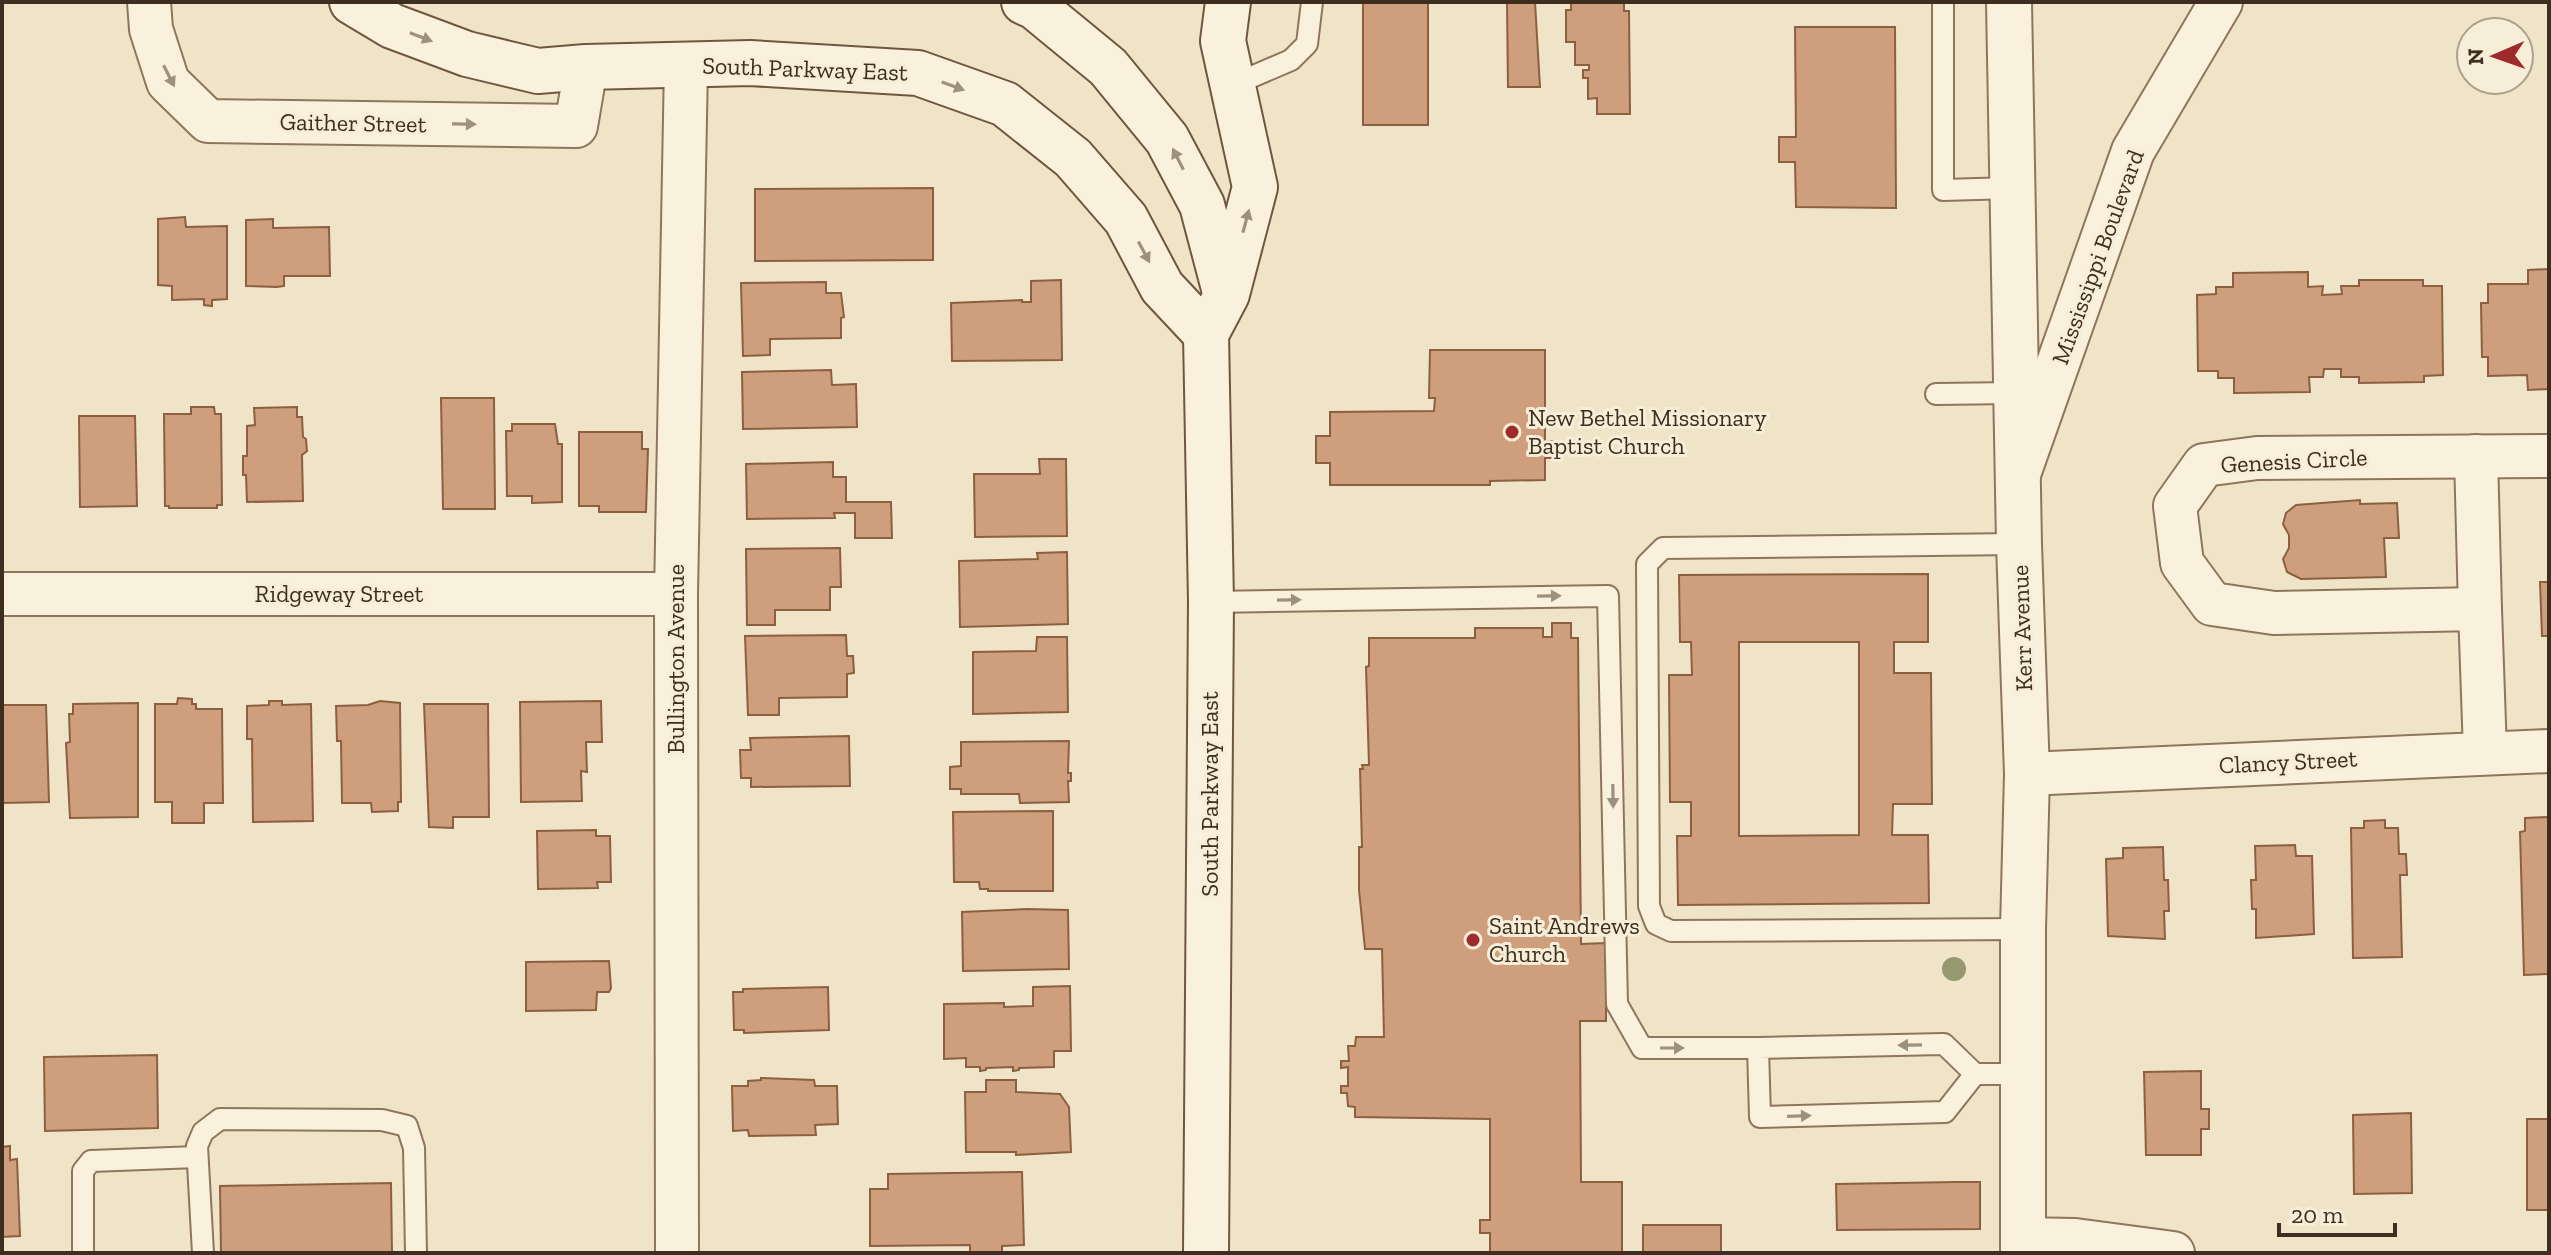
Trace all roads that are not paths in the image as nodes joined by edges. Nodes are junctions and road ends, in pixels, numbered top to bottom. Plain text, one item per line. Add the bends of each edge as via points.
1 (149, 2) edge
2 (352, 2) edge
3 (1024, 2) edge
4 (1228, 2) edge
5 (1312, 2) edge
6 (1943, 2) edge
7 (2009, 2) edge
8 (2221, 2) edge
9 (686, 65) junction
10 (586, 67) junction
11 (1233, 85) junction
12 (2012, 188) junction
13 (1226, 296) junction
14 (1206, 334) junction
15 (2015, 393) junction
16 (1936, 394) dead end
17 (2476, 456) junction
18 (2549, 456) edge
19 (2018, 479) junction
20 (2019, 544) junction
21 (2, 594) edge
22 (676, 594) junction
23 (1211, 602) junction
24 (2480, 609) junction
25 (2549, 751) edge
26 (2485, 752) junction
27 (2027, 774) junction
28 (2023, 929) junction
29 (1758, 1048) junction
30 (1975, 1074) junction
31 (2023, 1074) junction
32 (197, 1157) junction
33 (2023, 1246) edge
34 (83, 1253) edge
35 (203, 1253) edge
36 (416, 1253) edge
37 (677, 1253) edge
38 (1206, 1253) edge
39 (2173, 1253) edge

1 -> 10 street, Gaither Street via 151,29 168,82 208,121 576,126
2 -> 10 main road, South Parkway East via 392,26 467,54 538,71
13 -> 3 main road via 1202,205 1167,139 1108,67
4 - 11 main road, South Parkway East via 1223,41
5 - 11 lane via 1307,44 1291,60
6 - 12 lane via 1943,190
7 - 12 main road, Kerr Avenue
8 - 19 street, Mississippi Boulevard via 2133,151
9 - 10 main road, South Parkway East
9 -> 14 main road, South Parkway East via 750,63 918,73 1005,104 1091,178 1126,219 1162,287
9 - 22 street, Bullington Avenue
13 -> 11 main road, South Parkway East via 1255,187
12 - 15 main road, Kerr Avenue
13 - 14 main road, South Parkway East
14 - 23 main road, South Parkway East
15 - 16 lane
15 - 19 main road, Kerr Avenue
17 - 18 street, Genesis Circle
17 - 24 street
17 - 24 street, Genesis Circle via 2257,458 2204,465 2175,506 2182,563 2212,604 2274,613
19 - 20 main road, Kerr Avenue
20 - 27 main road, Kerr Avenue
20 - 28 lane via 1663,548 1647,564 1649,906 1656,924 1671,931
21 - 22 street, Ridgeway Street
22 - 37 street, Bullington Avenue
23 -> 29 lane via 1608,596 1617,1004 1642,1048
23 - 38 main road, South Parkway East
24 - 26 street
25 - 26 street, Clancy Street
26 - 27 street, Clancy Street
27 - 28 main road, Kerr Avenue
28 - 31 main road, Kerr Avenue
30 -> 29 lane via 1944,1044
29 -> 30 lane via 1760,1117 1945,1112
30 - 31 lane
31 - 33 main road, Kerr Avenue
32 - 34 lane via 91,1161 83,1171
32 - 35 lane
32 - 36 lane via 203,1132 220,1119 382,1120 407,1126 414,1148
33 - 39 street via 2075,1240

